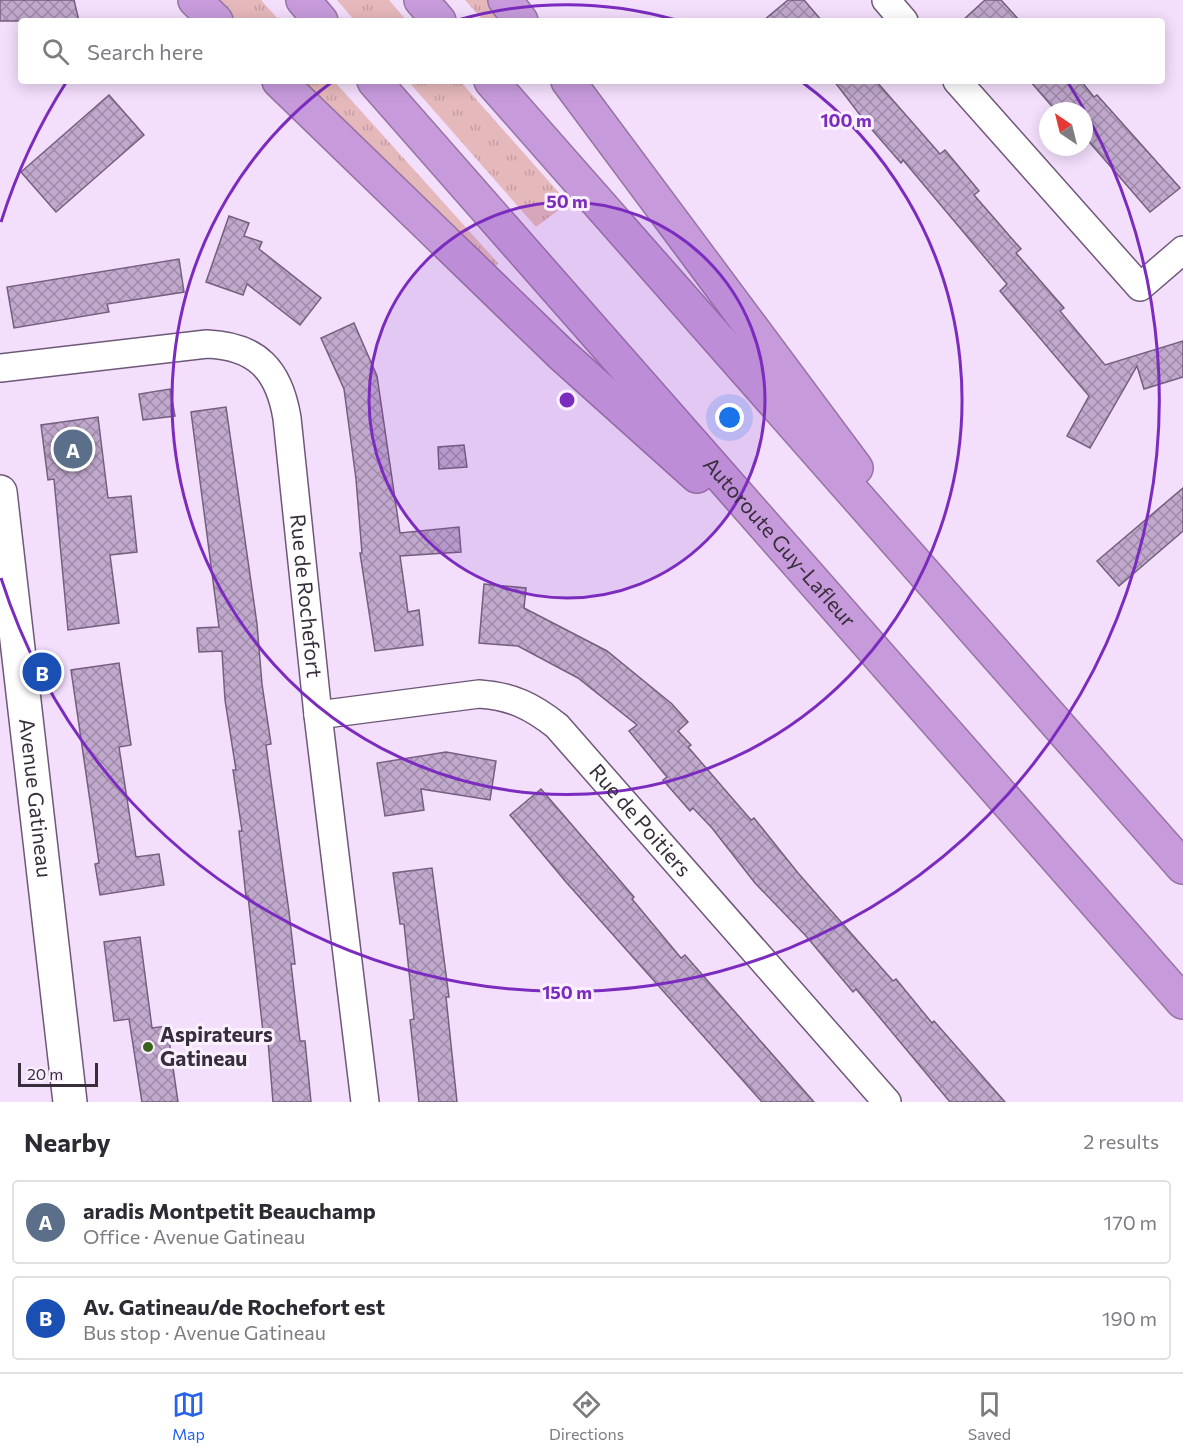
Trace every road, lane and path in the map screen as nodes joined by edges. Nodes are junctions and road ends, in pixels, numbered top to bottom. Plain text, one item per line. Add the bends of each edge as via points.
1 (195, 0) edge
2 (303, 0) edge
3 (421, 0) edge
4 (505, 0) edge
5 (886, 0) edge
6 (213, 18) edge
7 (318, 18) edge
8 (436, 18) edge
9 (519, 18) edge
10 (901, 18) edge
11 (282, 84) edge
12 (377, 84) edge
13 (494, 84) edge
14 (570, 84) edge
15 (960, 84) edge
16 (1183, 250) edge
17 (0, 368) edge
18 (0, 492) edge
19 (814, 582) junction
20 (988, 645) junction
21 (318, 715) junction
22 (1183, 867) edge
23 (1183, 1002) edge
24 (70, 1102) edge
25 (365, 1102) edge
26 (887, 1102) edge

1 - 6 highway
2 - 7 highway
3 - 8 highway
4 - 9 highway
5 - 10 street
11 - 19 highway via 561,354
12 - 19 highway, Autoroute Guy-Lafleur
13 - 20 highway
14 - 20 highway
15 - 16 street via 1140,287
17 - 21 street, Rue de Rochefort via 207,344 246,351 263,363 284,395
18 - 24 street, Avenue Gatineau
19 - 23 highway, Autoroute Guy-Lafleur
20 - 22 highway
21 - 25 street, Rue de Rochefort
21 - 26 street, Rue de Poitiers via 479,694 520,701 540,713 556,726

